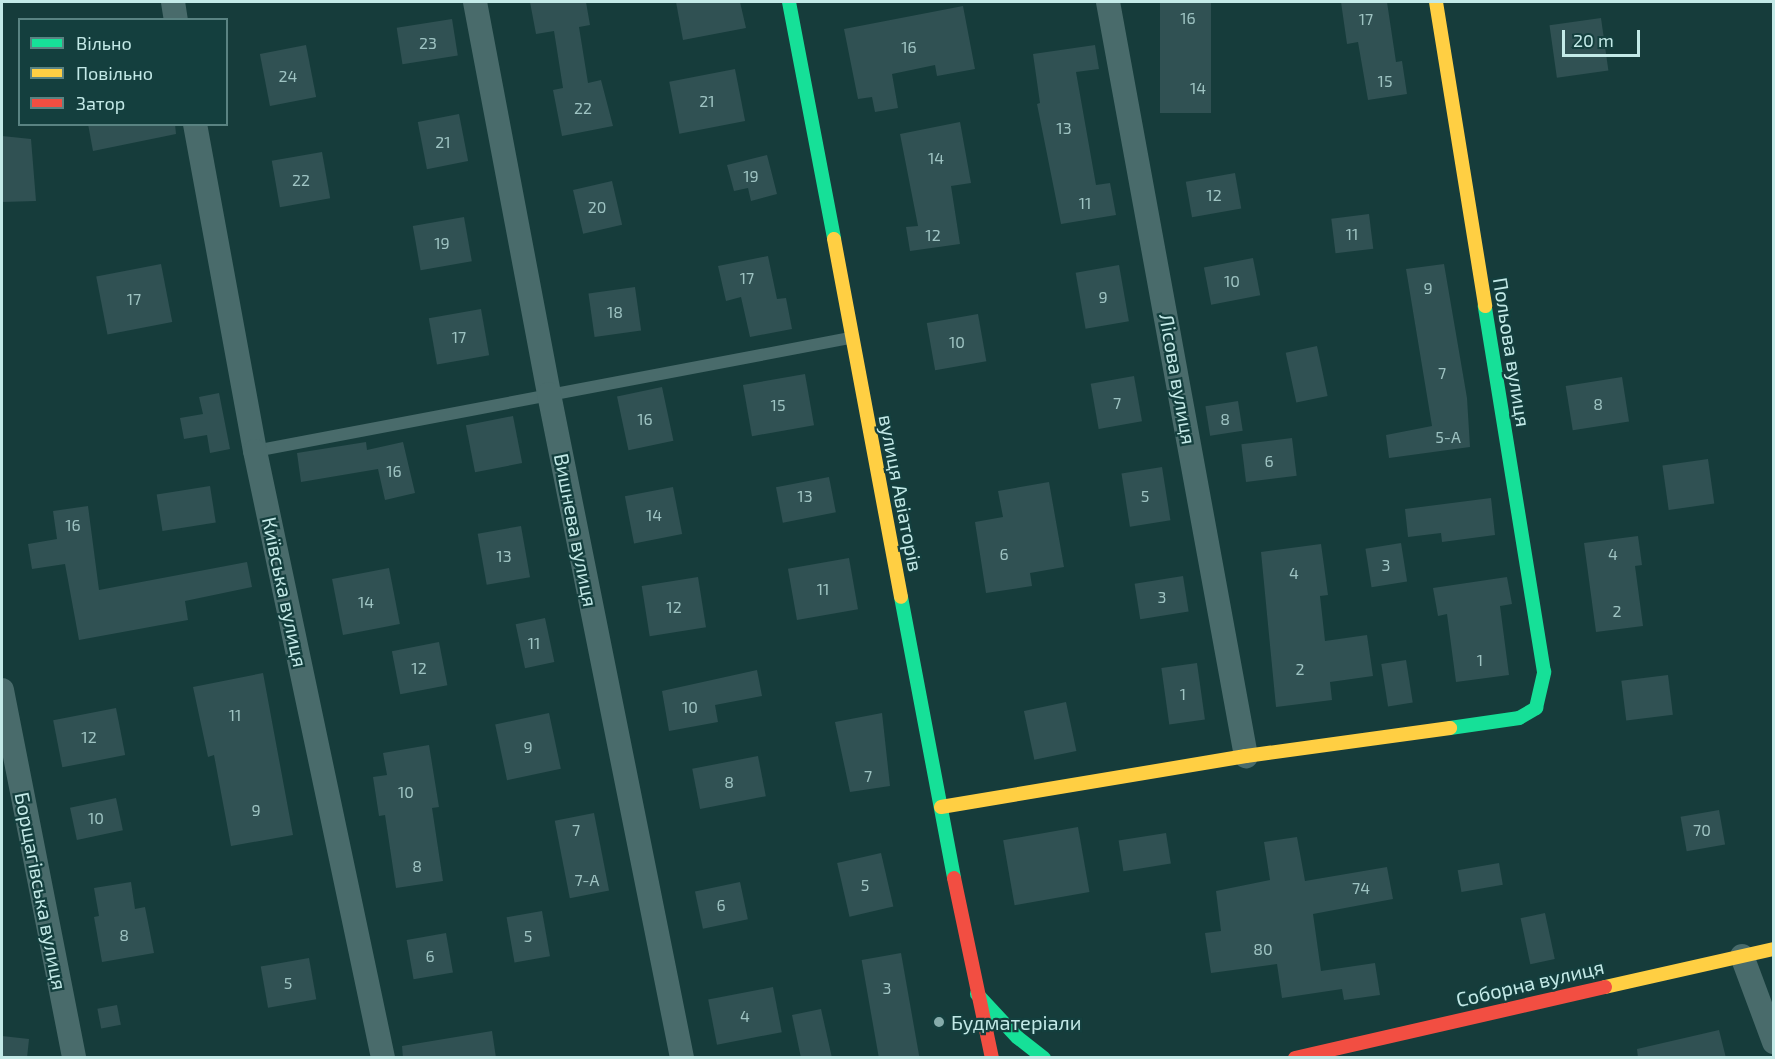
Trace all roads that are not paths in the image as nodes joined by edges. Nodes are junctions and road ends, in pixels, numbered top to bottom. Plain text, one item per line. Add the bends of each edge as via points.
1 (173, 2) edge
2 (475, 2) edge
3 (789, 2) edge
4 (1108, 2) edge
5 (1436, 2) edge
6 (176, 18) edge
7 (195, 126) edge
8 (851, 338) junction
9 (549, 394) junction
10 (255, 451) junction
11 (2, 690) edge
12 (1246, 756) junction
13 (941, 807) junction
14 (1773, 949) edge
15 (1742, 956) junction
16 (975, 992) junction
17 (1773, 1042) edge
18 (1312, 1055) edge
19 (74, 1058) edge
20 (383, 1058) edge
21 (682, 1058) edge
22 (992, 1058) edge
23 (1044, 1058) edge
24 (1295, 1058) edge

1 - 6 street
2 - 9 street, Вишнева вулиця
3 - 8 main road, вулиця Авіаторів
4 - 12 street, Лісова вулиця
5 - 12 main road, Польова вулиця via 1544,672 1536,708 1519,718
7 - 10 street, Київська вулиця
8 - 9 lane
8 - 13 main road, вулиця Авіаторів
9 - 10 lane
9 - 21 street, Вишнева вулиця
10 - 20 street, Київська вулиця
11 - 19 street, Борщагівська вулиця
12 - 13 main road
13 - 16 main road, вулиця Авіаторів
14 - 15 main road, Соборна вулиця
15 - 17 street
15 - 18 main road, Соборна вулиця
16 - 22 main road, вулиця Авіаторів
16 - 23 main road via 1017,1037
18 - 24 main road, Соборна вулиця

